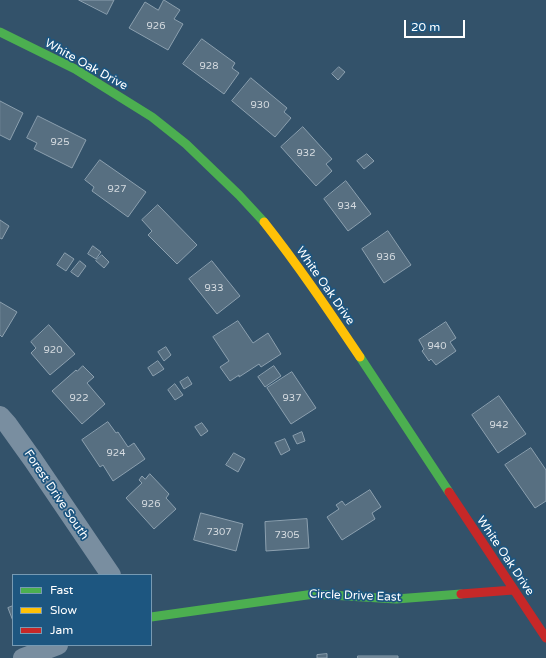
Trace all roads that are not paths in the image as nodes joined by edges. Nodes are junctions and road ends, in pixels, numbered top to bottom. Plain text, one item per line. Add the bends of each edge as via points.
1 (0, 32) edge
2 (0, 416) edge
3 (110, 574) edge
4 (513, 590) junction
5 (152, 617) edge
6 (546, 638) edge
7 (55, 646) edge
8 (23, 658) edge

1 - 4 street, White Oak Drive via 75,69 152,117 186,144 244,200 283,246 332,316
2 - 3 street, Forest Drive South
4 - 5 street, Circle Drive East via 396,599 314,594
4 - 6 street, White Oak Drive
7 - 8 street

